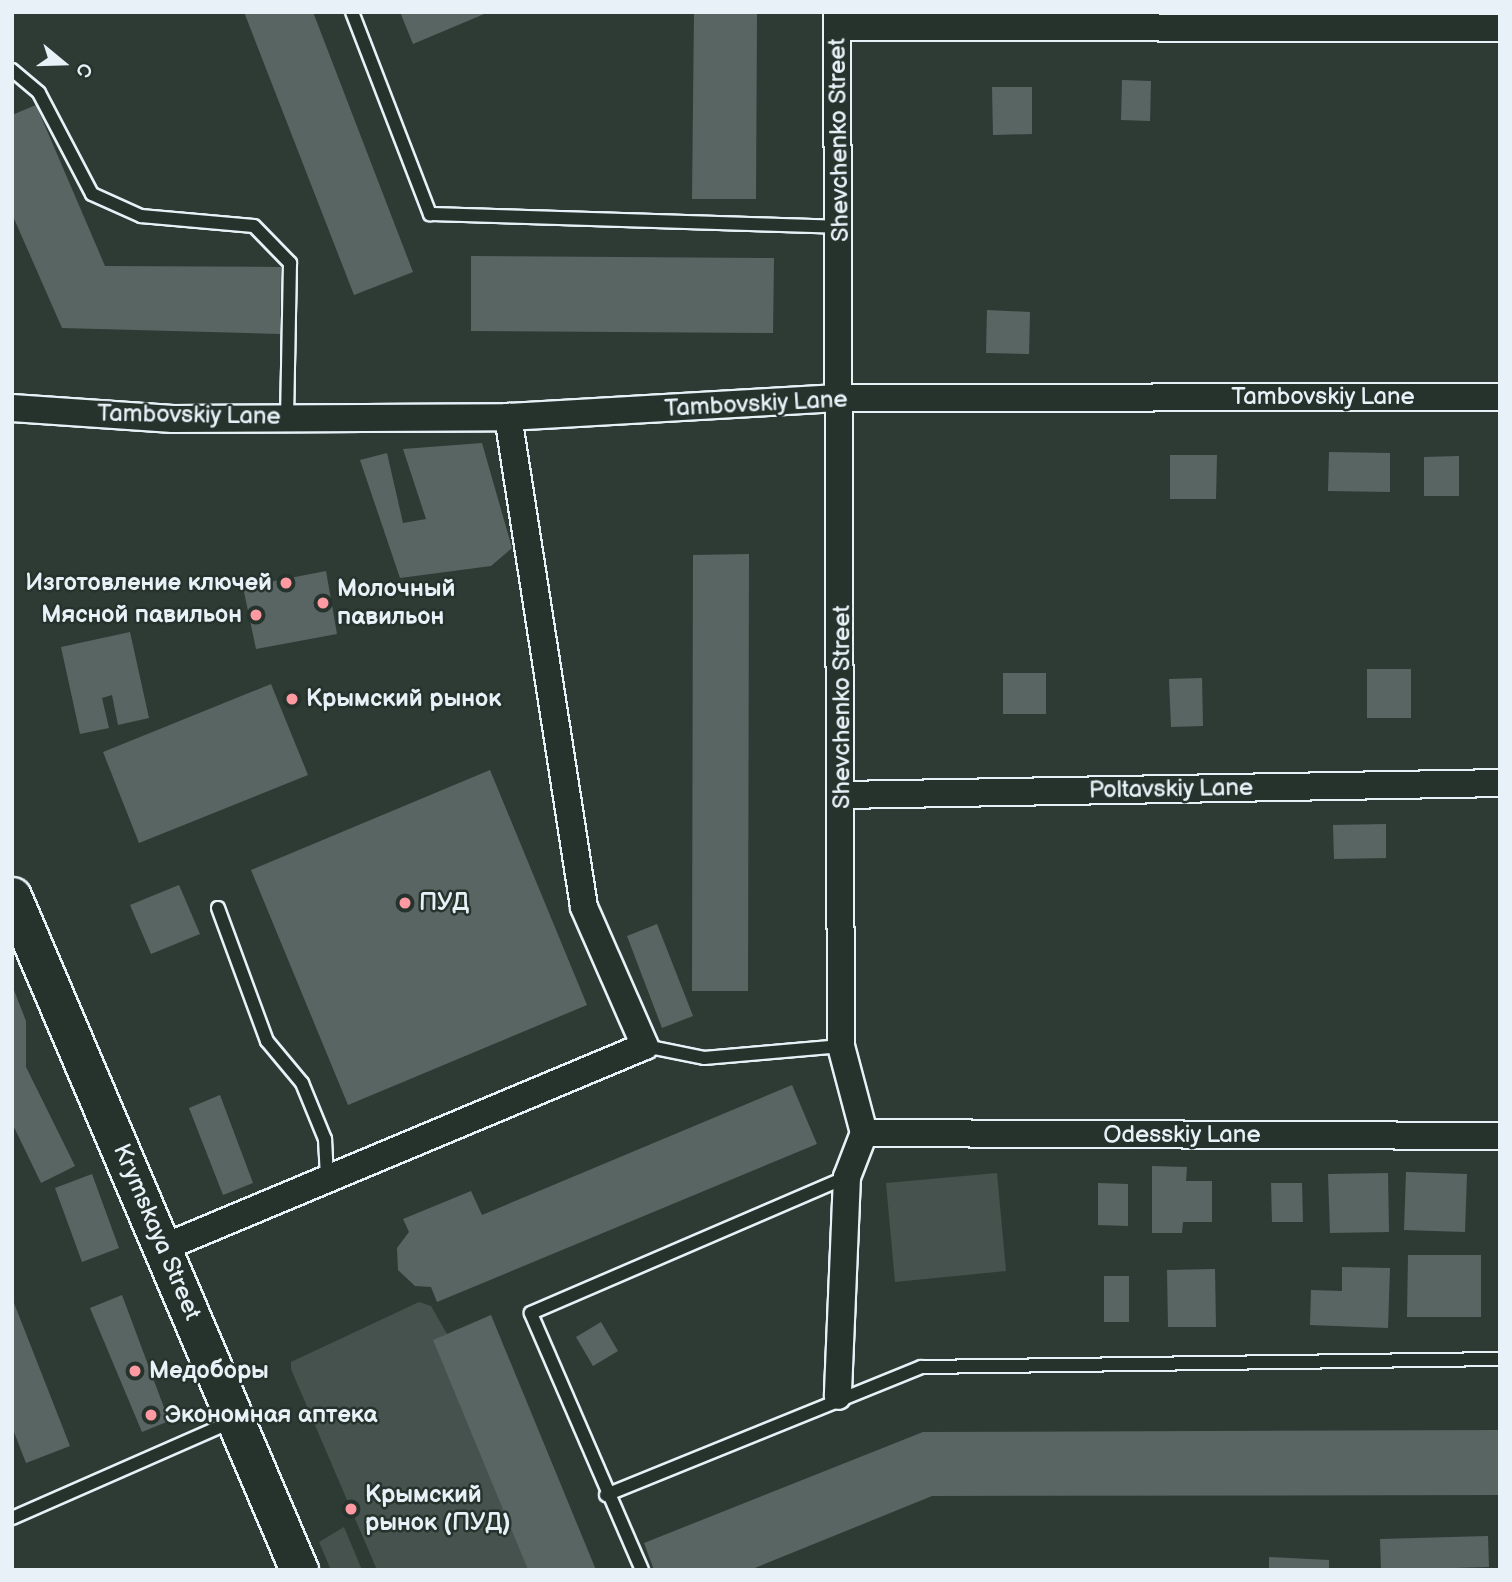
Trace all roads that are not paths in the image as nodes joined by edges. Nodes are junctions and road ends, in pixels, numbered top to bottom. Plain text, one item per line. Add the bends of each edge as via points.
1 (352, 12) edge
2 (837, 20) edge
3 (1500, 28) edge
4 (12, 70) edge
5 (840, 227) junction
6 (1500, 397) edge
7 (842, 398) junction
8 (12, 408) edge
9 (508, 417) junction
10 (287, 418) junction
11 (1500, 783) edge
12 (842, 795) junction
13 (12, 895) edge
14 (218, 908) dead end
15 (645, 1046) junction
16 (841, 1046) junction
17 (864, 1133) junction
18 (1500, 1136) edge
19 (327, 1177) junction
20 (847, 1177) junction
21 (165, 1247) junction
22 (1500, 1359) edge
23 (838, 1396) junction
24 (235, 1421) junction
25 (606, 1495) junction
26 (12, 1518) edge
27 (299, 1570) edge
28 (642, 1570) edge

1 - 5 lane via 430,214
2 - 3 street
2 - 5 street, Shevchenko Street
4 - 10 lane via 39,93 92,194 141,216 254,226 290,263
5 - 7 street, Shevchenko Street
6 - 7 street, Tambovskiy Lane
7 - 9 street, Tambovskiy Lane
7 - 12 street, Shevchenko Street
8 - 10 street, Tambovskiy Lane
9 - 10 street, Tambovskiy Lane
9 - 15 street via 584,907
11 - 12 street, Poltavskiy Lane
12 - 16 street, Shevchenko Street
13 - 21 main road, Krymskaya Street
14 - 19 lane via 267,1041 307,1094 325,1139
15 - 16 lane via 704,1058
15 - 19 street
16 - 17 street, Shevchenko Street
17 - 18 street, Odesskiy Lane
17 - 20 street
19 - 21 street
20 - 23 street
20 - 25 lane via 531,1313
21 - 24 main road, Krymskaya Street
22 - 23 lane via 921,1367
23 - 25 lane
24 - 26 lane
24 - 27 main road, Krymskaya Street
25 - 28 lane

